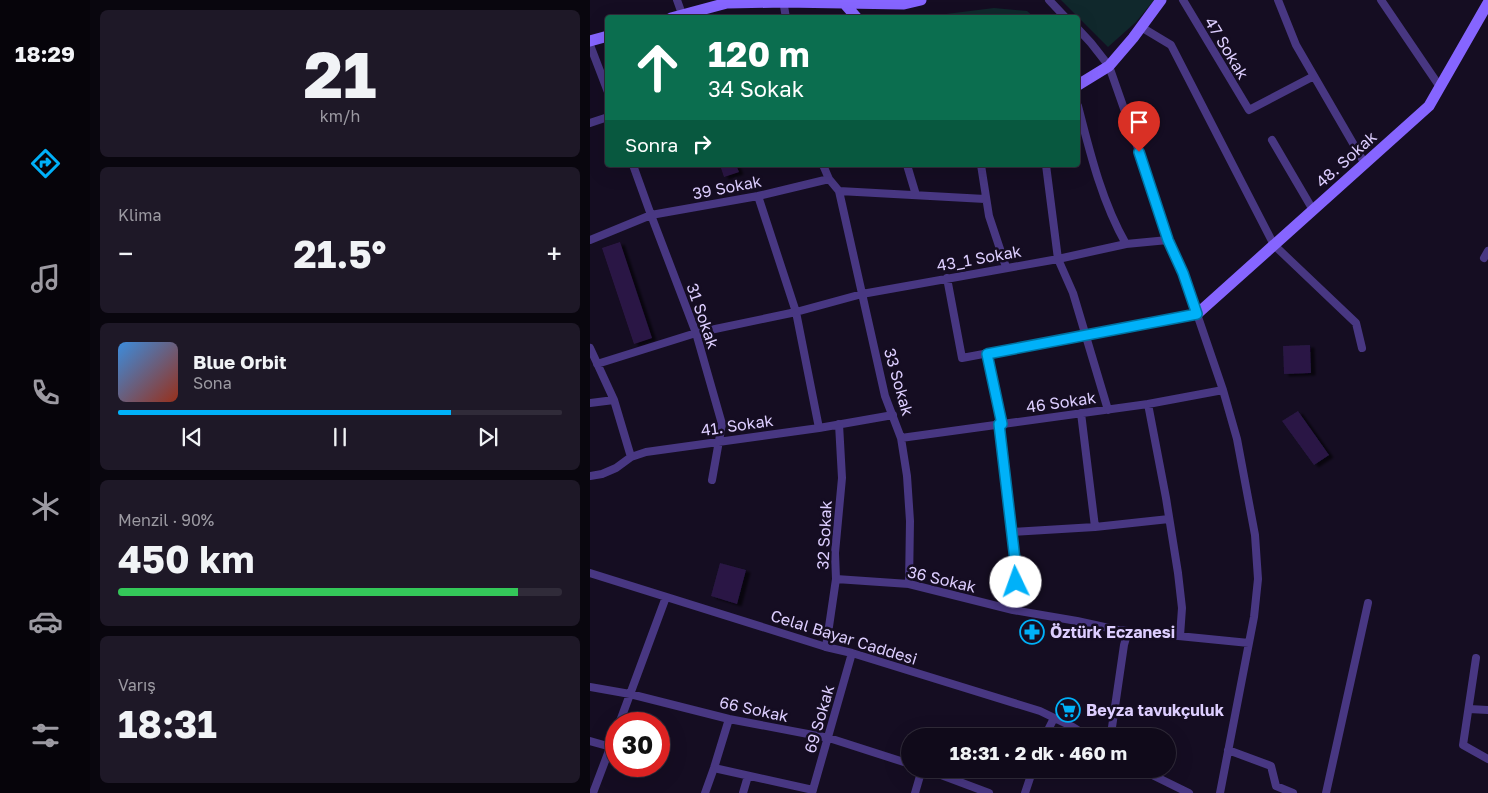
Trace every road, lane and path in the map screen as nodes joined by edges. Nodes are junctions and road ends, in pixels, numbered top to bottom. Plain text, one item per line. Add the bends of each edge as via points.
1 (677, 0) edge
2 (921, 0) edge
3 (1049, 0) edge
4 (1161, 0) edge
5 (1183, 0) edge
6 (1278, 0) edge
7 (1381, 0) edge
8 (784, 1) edge
9 (843, 2) junction
10 (1488, 3) edge
11 (676, 15) edge
12 (680, 15) edge
13 (786, 15) edge
14 (854, 15) edge
15 (1063, 15) edge
16 (1141, 27) junction
17 (1080, 31) edge
18 (605, 37) edge
19 (590, 43) edge
20 (1109, 66) junction
21 (1314, 76) junction
22 (1080, 83) edge
23 (605, 84) edge
24 (1440, 87) junction
25 (1080, 114) edge
26 (605, 118) edge
27 (590, 123) edge
28 (1272, 140) dead end
29 (1365, 164) junction
30 (634, 167) edge
31 (824, 167) edge
32 (908, 167) edge
33 (981, 167) edge
34 (1046, 167) edge
35 (829, 178) junction
36 (839, 191) junction
37 (916, 195) junction
38 (758, 196) junction
39 (986, 199) junction
40 (1313, 210) junction
41 (651, 216) junction
42 (590, 240) edge
43 (1168, 240) junction
44 (1126, 244) junction
45 (1274, 245) junction
46 (1058, 259) junction
47 (1006, 267) junction
48 (946, 278) junction
49 (862, 294) junction
50 (796, 312) junction
51 (1197, 314) junction
52 (696, 333) junction
53 (1086, 335) junction
54 (590, 348) edge
55 (1362, 348) dead end
56 (987, 354) junction
57 (597, 364) junction
58 (1223, 390) junction
59 (614, 400) junction
60 (590, 402) edge
61 (1148, 404) junction
62 (1108, 410) junction
63 (1081, 413) junction
64 (893, 415) junction
65 (839, 424) junction
66 (1000, 424) junction
67 (819, 428) junction
68 (902, 438) junction
69 (720, 442) junction
70 (630, 457) junction
71 (590, 476) edge
72 (712, 480) dead end
73 (1169, 519) junction
74 (1095, 527) junction
75 (1012, 532) junction
76 (590, 573) edge
77 (836, 579) junction
78 (909, 584) junction
79 (666, 597) junction
80 (1368, 602) dead end
81 (1013, 610) junction
82 (1128, 631) junction
83 (1180, 636) junction
84 (1249, 643) junction
85 (826, 647) junction
86 (852, 653) junction
87 (1476, 658) dead end
88 (590, 687) edge
89 (630, 694) junction
90 (1469, 709) junction
91 (1488, 710) edge
92 (623, 712) edge
93 (729, 718) junction
94 (1054, 718) junction
95 (1049, 728) edge
96 (1075, 728) edge
97 (1112, 728) edge
98 (828, 738) junction
99 (590, 741) edge
100 (605, 745) edge
101 (1228, 750) junction
102 (1488, 758) edge
103 (901, 761) edge
104 (605, 762) edge
105 (714, 768) junction
106 (748, 776) junction
107 (921, 778) edge
108 (948, 778) edge
109 (1030, 778) edge
110 (1158, 778) edge
111 (812, 792) edge
112 (593, 793) edge
113 (705, 793) edge
114 (743, 793) edge
115 (915, 793) edge
116 (989, 793) edge
117 (1025, 793) edge
118 (1189, 793) edge
119 (1220, 793) edge
120 (1293, 793) edge
121 (1326, 793) edge

1 - 11 street
2 - 9 main road via 904,4
3 - 15 street
4 - 16 main road
5 - 21 street, 47 Sokak via 1249,110
6 - 21 street via 1296,45
7 - 24 street
8 - 9 main road
8 - 12 main road via 727,3
8 - 13 street
9 - 14 main road
10 - 24 main road, 48. Sokak
16 - 20 main road
16 - 45 street via 1171,45
17 - 20 street
18 - 19 main road
19 - 23 street
20 - 22 main road
20 - 43 street
21 - 29 street
24 - 29 main road, 48. Sokak via 1429,106
25 - 44 street via 1106,201
26 - 27 street
28 - 40 street
29 - 40 main road, 48. Sokak
30 - 41 street, 31 Sokak
31 - 35 street
32 - 37 street
33 - 39 street
34 - 46 street
35 - 36 street
35 - 38 street, 39 Sokak
36 - 37 street
36 - 49 street, 33 Sokak
37 - 39 street
38 - 41 street, 39 Sokak
38 - 50 street
39 - 47 street
40 - 45 main road, 48. Sokak
41 - 42 street, 39 Sokak
41 - 52 street, 31 Sokak
43 - 44 street, 43_1 Sokak
43 - 51 street
44 - 46 street, 43_1 Sokak
45 - 51 main road, 48. Sokak
45 - 55 street via 1356,323
46 - 47 street, 43_1 Sokak
46 - 53 street
47 - 48 street, 43_1 Sokak
48 - 49 street, 43_1 Sokak
48 - 56 street via 962,358
49 - 50 street, 43_1 Sokak
49 - 64 street, 33 Sokak via 885,396
50 - 52 street, 43_1 Sokak
50 - 67 street
51 - 53 street
51 - 58 street
52 - 57 street, 43_1 Sokak
52 - 69 street, 31 Sokak via 722,424
53 - 56 street
53 - 62 street
54 - 57 street
56 - 66 street
57 - 59 street
58 - 61 street, 46 Sokak
58 - 84 street via 1237,438 1255,535 1258,579
59 - 60 street
59 - 70 street
61 - 62 street, 46 Sokak
61 - 73 street
62 - 63 street, 46 Sokak
63 - 66 street, 46 Sokak
63 - 74 street
64 - 65 street, 41. Sokak
64 - 68 street, 33 Sokak
65 - 67 street, 41. Sokak
65 - 77 street, 32 Sokak via 842,478
66 - 68 street, 46 Sokak
66 - 75 street
67 - 69 street, 41. Sokak
68 - 78 street, 33 Sokak via 908,476
69 - 70 street, 41. Sokak
69 - 72 street, 31 Sokak
70 - 71 street, 41. Sokak via 616,468
73 - 74 street
73 - 83 street via 1182,608
74 - 75 street
75 - 81 street via 1016,582
76 - 79 street, Celal Bayar Caddesi
77 - 78 street, 36 Sokak
77 - 85 street, 32 Sokak
78 - 81 street, 36 Sokak
79 - 85 street, Celal Bayar Caddesi
79 - 89 street
80 - 121 street
81 - 82 street, 36 Sokak
82 - 83 street, 36 Sokak
82 - 97 street
83 - 84 street, 36 Sokak
84 - 101 street
85 - 86 street, Celal Bayar Caddesi
86 - 94 street, Celal Bayar Caddesi
86 - 98 street, 69 Sokak
87 - 90 street
88 - 89 street, 66 Sokak
89 - 92 street
89 - 93 street, 66 Sokak
90 - 91 street
90 - 102 street via 1463,745
93 - 98 street, 66 Sokak
93 - 105 street
94 - 95 street
94 - 96 street, Celal Bayar Caddesi
98 - 103 street, 66 Sokak
98 - 111 street, 69 Sokak
99 - 100 street
101 - 119 street
101 - 120 street via 1271,766 1276,786
104 - 112 street
105 - 106 street
105 - 113 street
106 - 111 street
106 - 114 street
107 - 115 street
108 - 116 street
109 - 117 street
110 - 118 street

